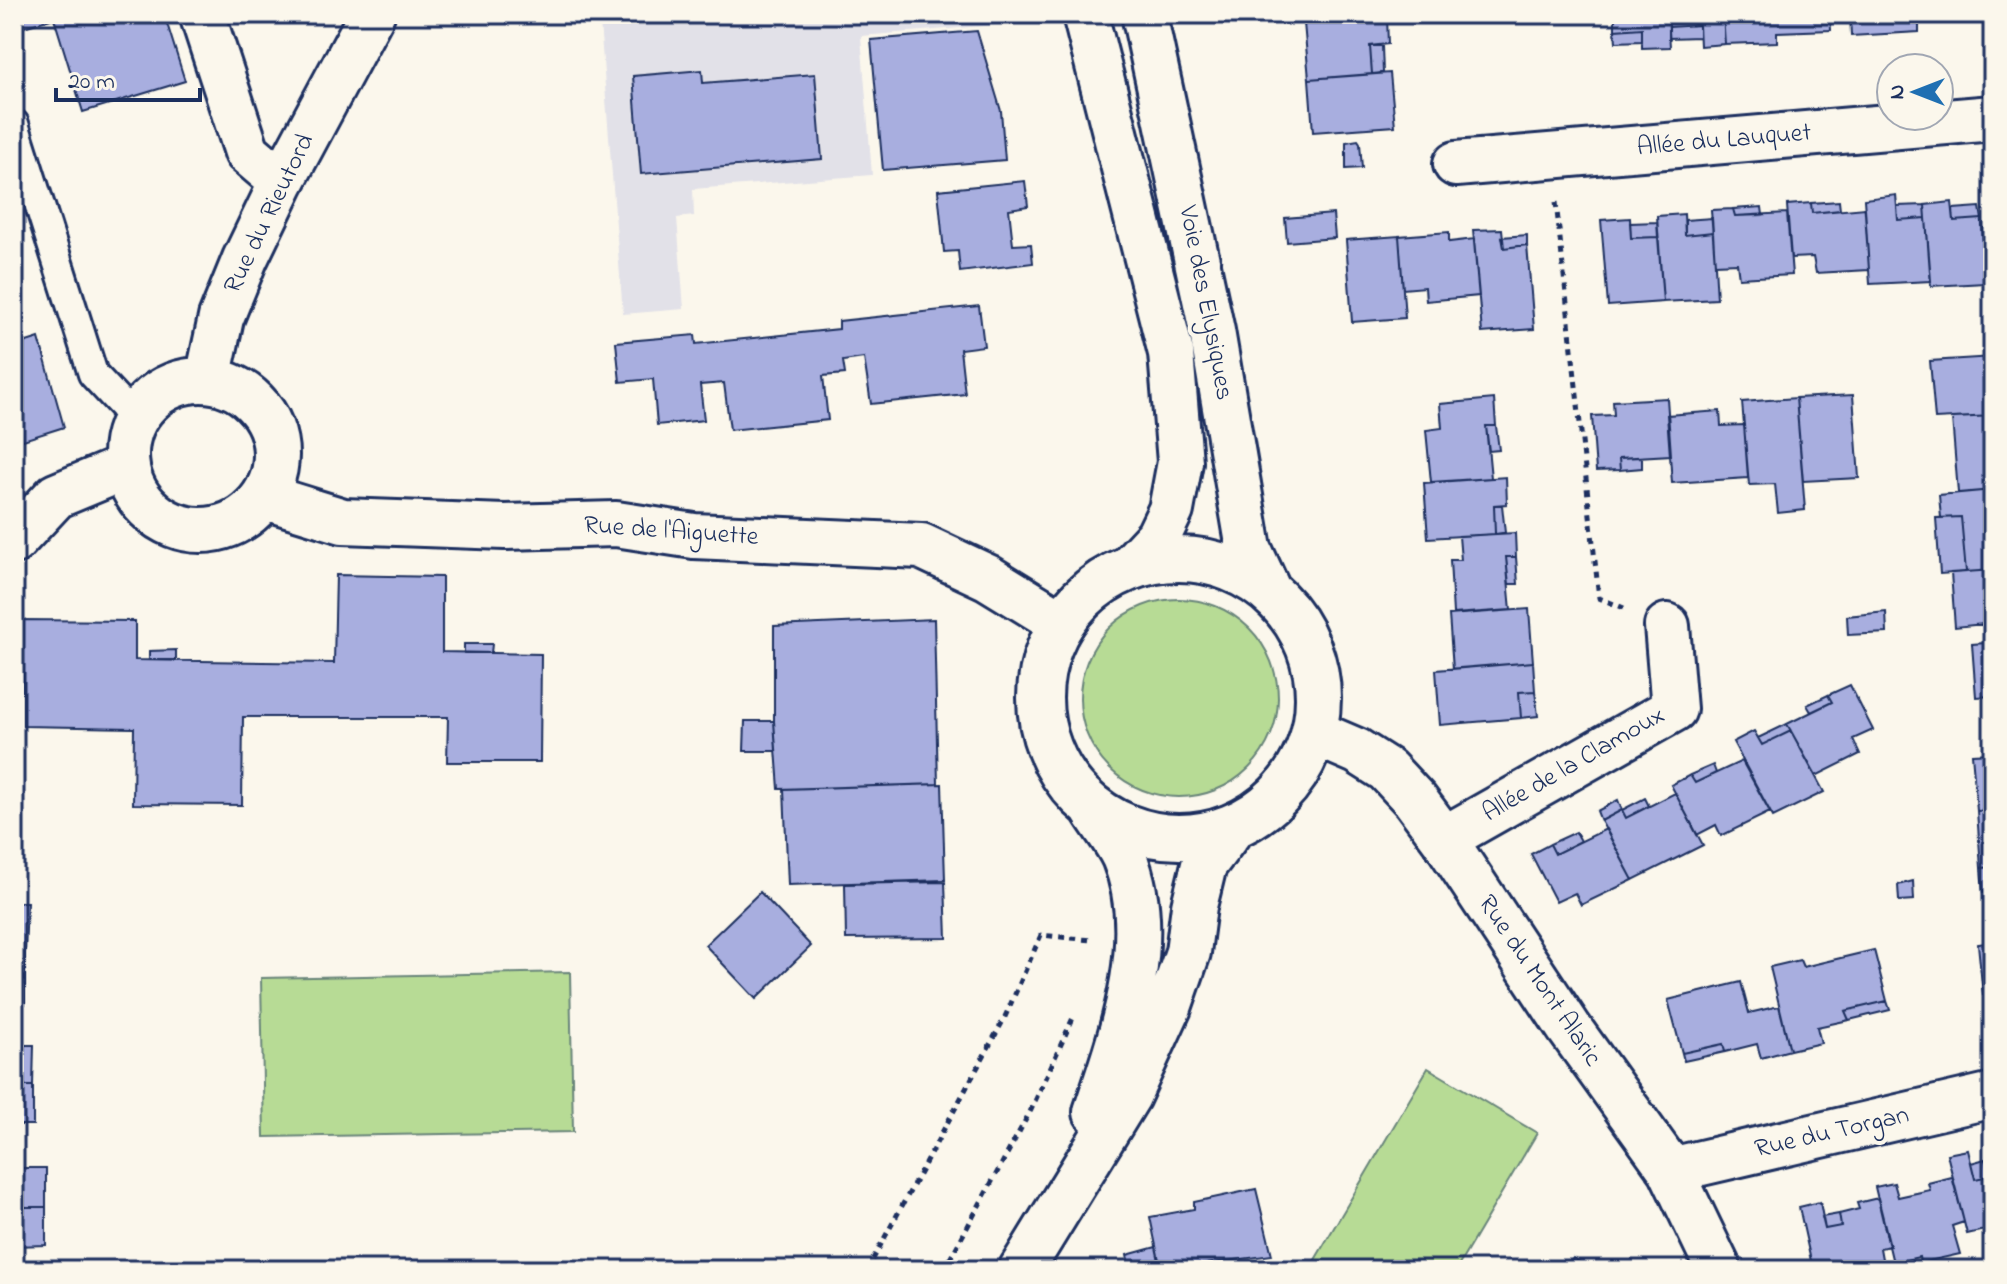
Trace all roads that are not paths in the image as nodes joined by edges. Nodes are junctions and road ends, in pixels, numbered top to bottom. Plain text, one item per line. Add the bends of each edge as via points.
1 (202, 14) edge
2 (372, 14) edge
3 (1085, 14) edge
4 (1144, 14) edge
5 (1993, 118) edge
6 (14, 124) edge
7 (1456, 164) dead end
8 (282, 182) junction
9 (208, 379) junction
10 (135, 419) junction
11 (126, 467) junction
12 (265, 497) junction
13 (14, 541) edge
14 (1131, 566) junction
15 (1268, 590) junction
16 (1062, 623) junction
17 (1667, 626) road end
18 (1315, 733) junction
19 (1094, 810) junction
20 (1232, 828) junction
21 (1444, 839) junction
22 (1993, 1095) edge
23 (1671, 1170) junction
24 (1074, 1181) junction
25 (1021, 1270) edge
26 (1719, 1270) edge

1 - 8 street via 247,152
2 - 8 street, Rue du Rieutord
3 - 14 street, Voie des Elysiques via 1171,353 1180,462 1171,510 1158,537
4 - 15 street, Voie des Elysiques via 1212,331 1249,549
5 - 7 street, Allée du Lauquet
6 - 10 lane via 93,374
8 - 9 street, Rue du Rieutord via 221,318
9 - 10 street via 179,381 148,398
9 - 12 street via 245,392 272,426 277,465
10 - 11 street via 126,441
11 - 12 street via 138,499 163,521 200,532 233,524
11 - 13 street via 56,496
12 - 16 street, Rue de l'Aiguette via 343,521 505,527 616,524 694,536 921,546 987,577
14 - 15 street via 1168,558 1217,563
14 - 16 street via 1096,585
15 - 18 street via 1291,613 1312,653 1319,693
16 - 19 street via 1041,673 1045,738 1061,775
17 - 21 street, Allée de la Clamoux via 1674,709
18 - 20 street via 1304,762 1283,792
18 - 21 street, Rue du Mont Alaric via 1387,770
19 - 20 street via 1131,831 1160,838 1198,838
19 - 24 street via 1123,855 1136,898 1136,944 1130,996
20 - 24 street via 1204,865 1188,952 1169,1007 1128,1096
21 - 23 street, Rue du Mont Alaric
22 - 23 street, Rue du Torgan
23 - 26 street, Rue du Mont Alaric
24 - 25 street

